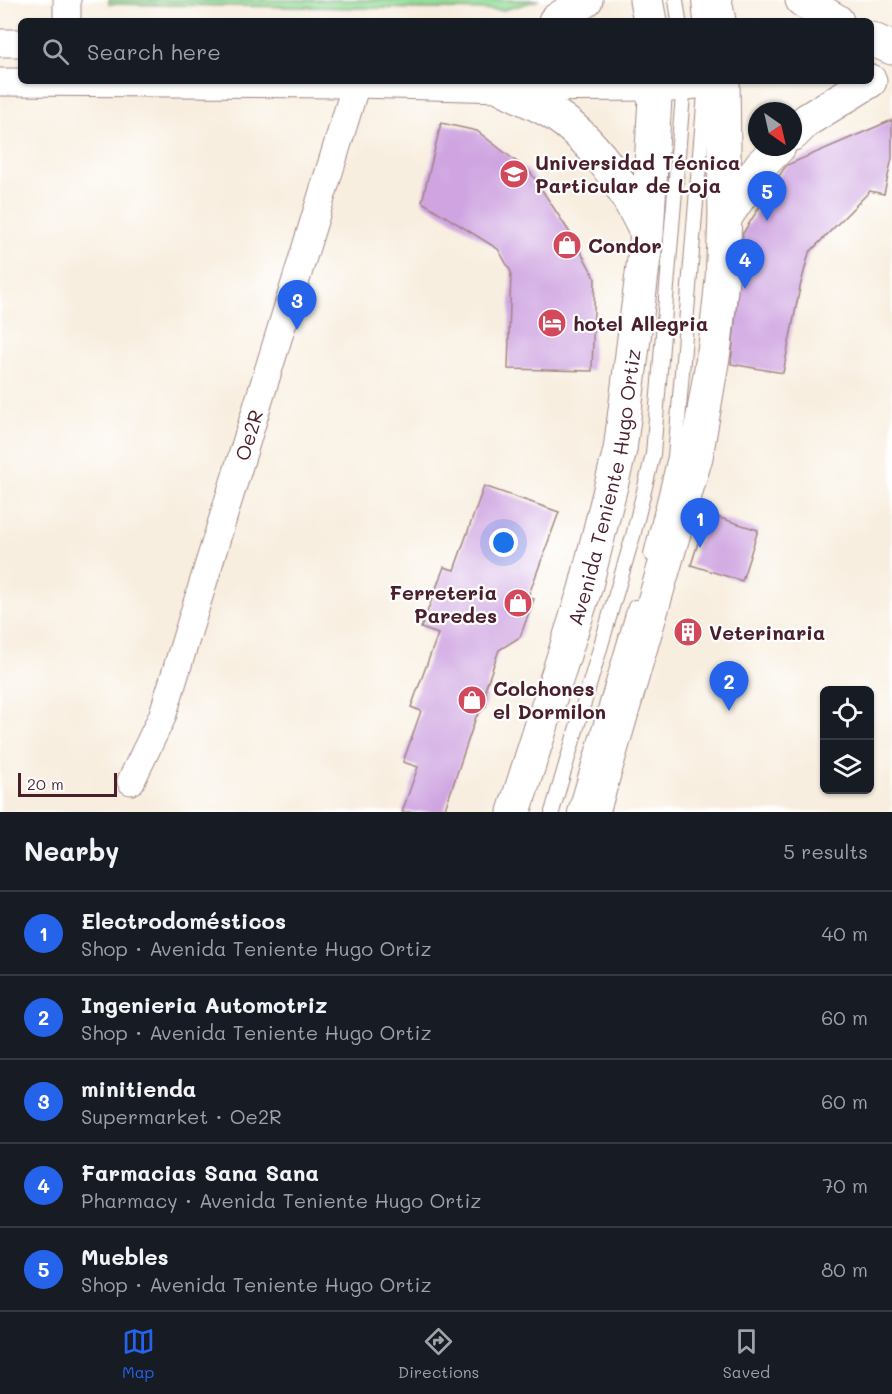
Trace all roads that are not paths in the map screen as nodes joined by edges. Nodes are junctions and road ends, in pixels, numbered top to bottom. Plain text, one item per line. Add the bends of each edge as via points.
1 (67, 0) edge
2 (586, 0) edge
3 (646, 0) edge
4 (676, 0) edge
5 (699, 0) edge
6 (715, 0) edge
7 (802, 0) edge
8 (67, 18) edge
9 (559, 18) edge
10 (649, 18) edge
11 (679, 18) edge
12 (701, 18) edge
13 (718, 18) edge
14 (832, 18) edge
15 (874, 40) edge
16 (0, 43) edge
17 (18, 43) edge
18 (892, 48) edge
19 (874, 54) edge
20 (892, 57) edge
21 (892, 72) edge
22 (874, 80) edge
23 (0, 82) edge
24 (18, 82) edge
25 (356, 84) joint
26 (622, 84) edge
27 (682, 84) edge
28 (682, 84) edge
29 (682, 84) edge
30 (723, 84) edge
31 (866, 84) edge
32 (503, 88) junction
33 (802, 125) edge
34 (770, 156) edge
35 (725, 218) junction
36 (647, 234) junction
37 (648, 564) dead end
38 (638, 598) dead end
39 (131, 781) dead end
40 (514, 812) edge
41 (552, 812) edge
42 (575, 812) edge
43 (593, 812) edge

1 - 8 street
2 - 9 main road
3 - 10 main road
4 - 11 lane
5 - 12 lane
6 - 13 main road
7 - 14 main road
15 - 18 main road
16 - 17 street
19 - 20 main road
21 - 22 main road
23 - 24 street
25 - 32 street
25 - 39 street, Oe2R via 162,717
26 - 32 street
27 - 36 main road, Avenida Teniente Hugo Ortiz
28 - 37 lane via 675,457
29 - 41 lane via 653,454 633,536
30 - 35 main road
31 - 33 main road
32 - 36 main road via 550,112 591,146 624,187
34 - 35 main road
35 - 43 main road via 716,345 696,457
36 - 40 main road, Avenida Teniente Hugo Ortiz via 620,450 585,589
38 - 42 lane

